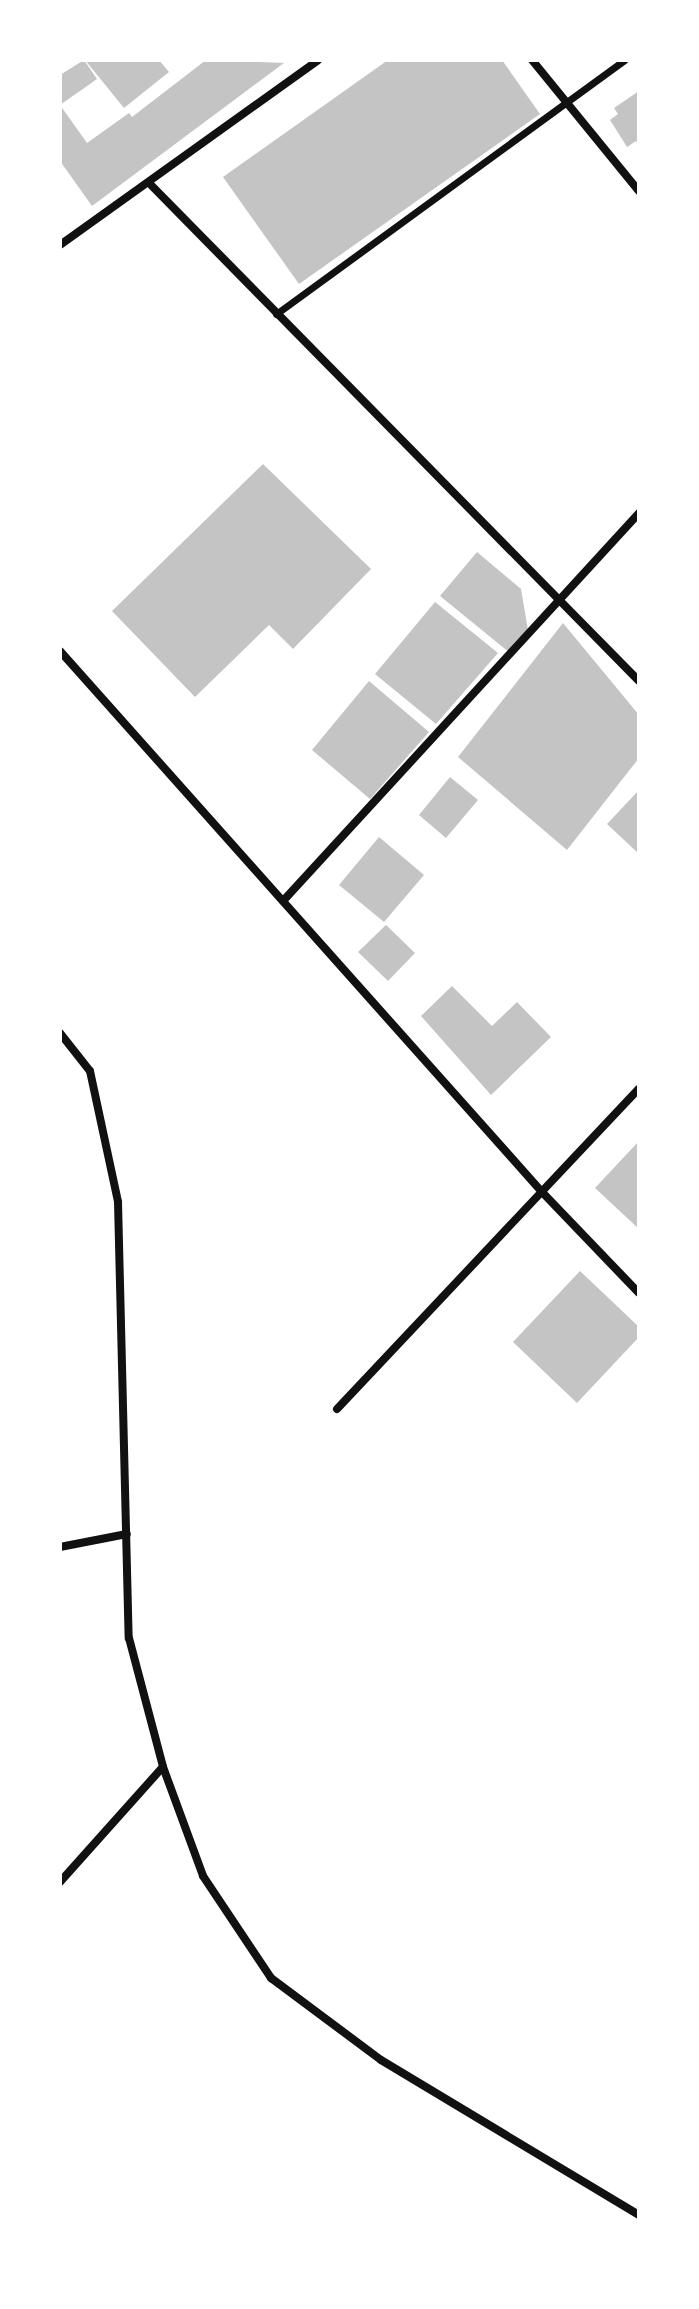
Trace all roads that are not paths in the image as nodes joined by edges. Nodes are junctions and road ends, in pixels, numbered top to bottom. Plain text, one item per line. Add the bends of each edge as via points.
1 (318, 60) edge
2 (532, 60) edge
3 (624, 60) edge
4 (566, 102) junction
5 (151, 185) junction
6 (639, 191) edge
7 (60, 245) edge
8 (276, 314) junction
9 (639, 513) edge
10 (561, 600) junction
11 (60, 651) edge
12 (639, 681) edge
13 (283, 901) junction
14 (60, 1033) edge
15 (639, 1089) edge
16 (542, 1192) junction
17 (639, 1293) edge
18 (337, 1409) dead end
19 (127, 1534) junction
20 (60, 1547) edge
21 (163, 1767) junction
22 (60, 1882) edge
23 (639, 2215) edge

1 - 5 street
2 - 4 street
3 - 4 street
4 - 6 street
4 - 8 street
5 - 7 street
5 - 8 street
8 - 10 street
9 - 10 street
10 - 12 street
10 - 13 street
11 - 13 street
13 - 16 street
14 - 19 street via 90,1071 118,1202
15 - 16 street
16 - 17 street
16 - 18 street
19 - 20 street
19 - 21 street via 129,1638
21 - 22 street
21 - 23 street via 203,1876 271,1978 381,2060

